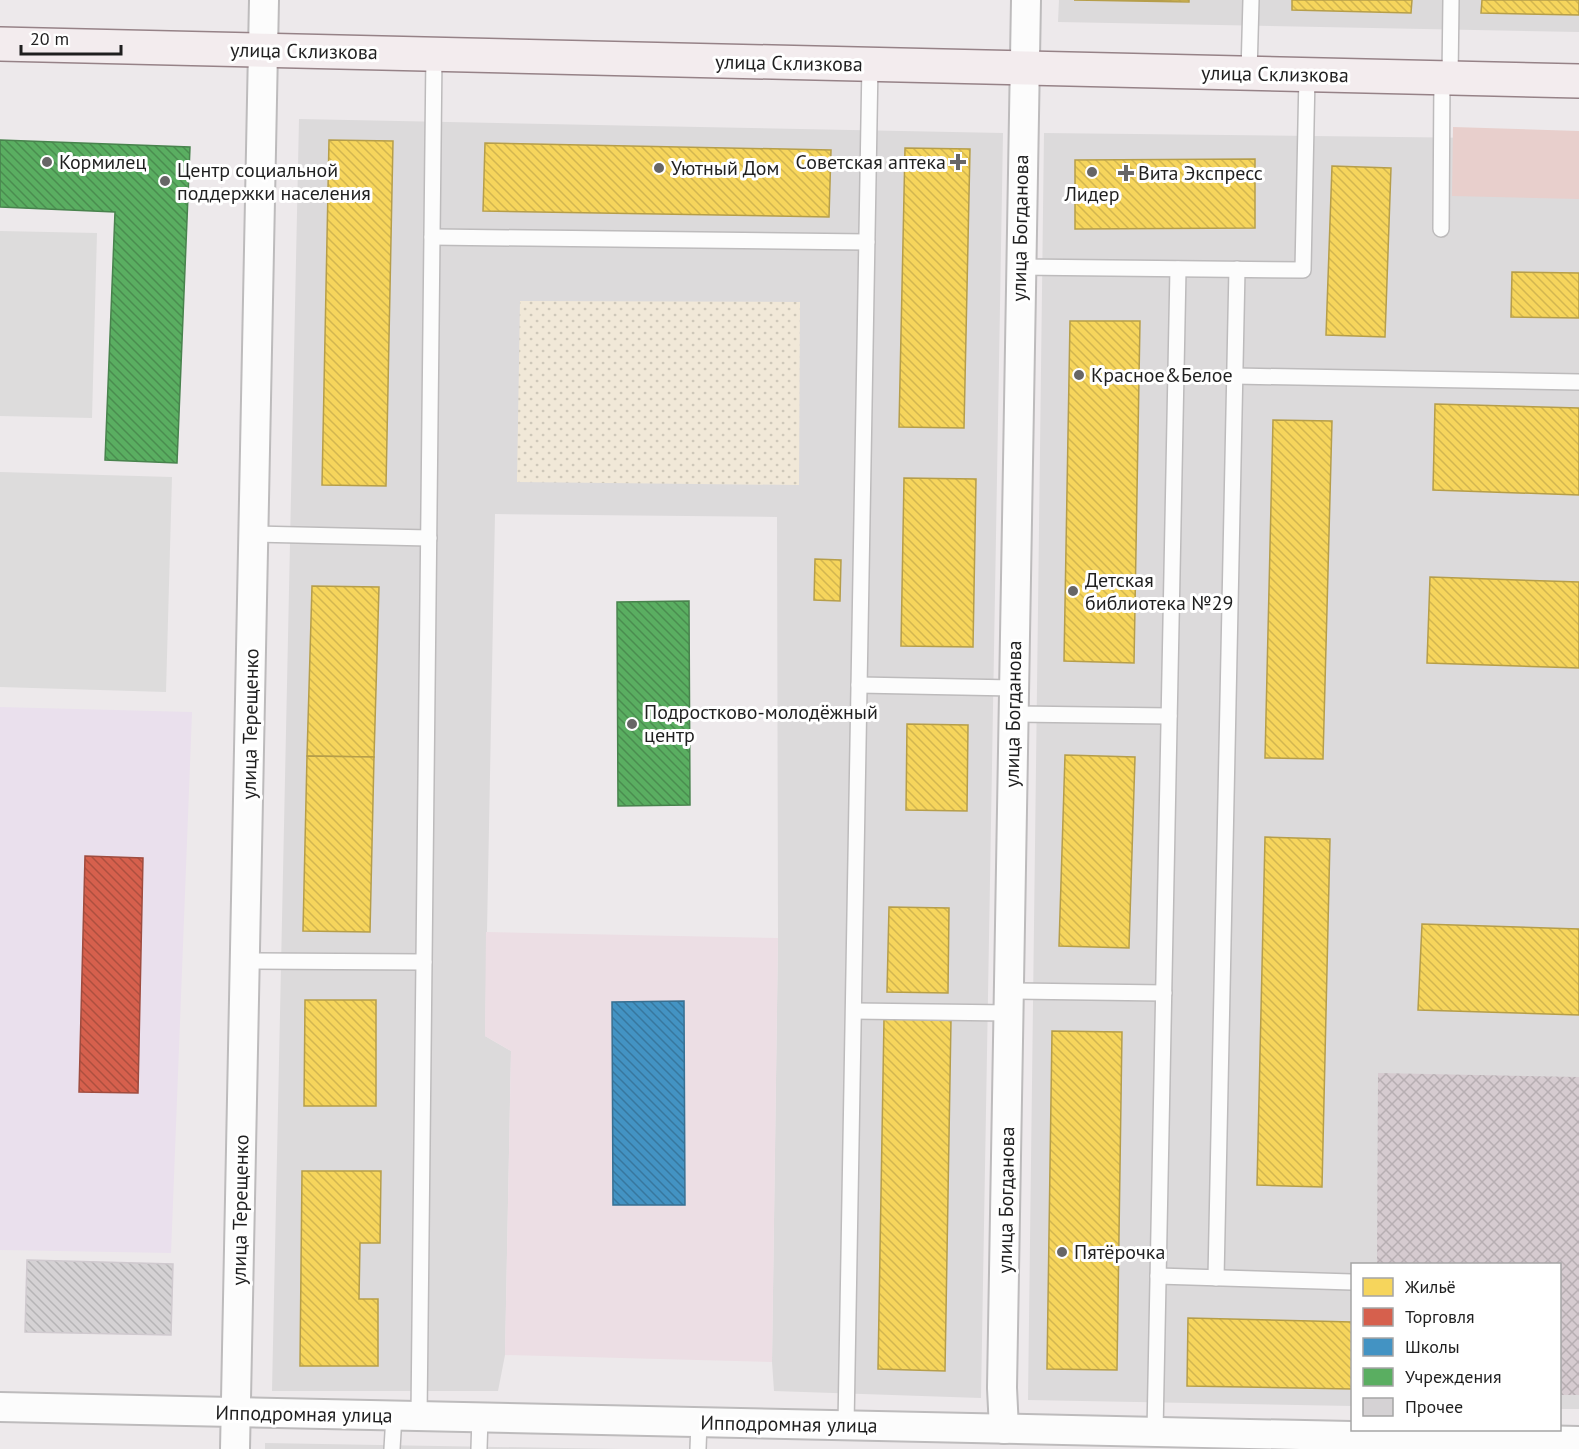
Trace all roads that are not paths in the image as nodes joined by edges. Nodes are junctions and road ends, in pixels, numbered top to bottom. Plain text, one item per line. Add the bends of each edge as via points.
1 (264, 0) edge
2 (1026, 0) edge
3 (1251, 0) edge
4 (1451, 0) edge
5 (0, 44) edge
6 (263, 50) junction
7 (434, 54) junction
8 (870, 64) junction
9 (1024, 68) junction
10 (1249, 73) junction
11 (1307, 75) junction
12 (1446, 78) junction
13 (1579, 81) edge
14 (1440, 228) dead end
15 (432, 237) junction
16 (867, 243) junction
17 (1019, 267) junction
18 (1178, 269) junction
19 (1237, 269) junction
20 (1235, 376) junction
21 (1579, 382) edge
22 (254, 534) junction
23 (429, 538) junction
24 (859, 685) junction
25 (1013, 701) junction
26 (1169, 716) junction
27 (245, 961) junction
28 (424, 962) junction
29 (1164, 993) junction
30 (1009, 1001) junction
31 (854, 1011) junction
32 (1158, 1276) junction
33 (1216, 1278) junction
34 (1351, 1282) edge
35 (0, 1407) edge
36 (236, 1412) junction
37 (406, 1416) junction
38 (480, 1417) junction
39 (846, 1425) junction
40 (1004, 1429) junction
41 (1155, 1432) junction
42 (699, 1436) edge
43 (1579, 1441) edge
44 (1331, 1442) edge
45 (1440, 1444) edge
46 (236, 1449) edge
47 (392, 1449) edge
48 (479, 1449) edge

1 - 6 street, улица Терещенко
2 - 9 street, улица Богданова
3 - 10 lane
4 - 12 lane
5 - 6 street, улица Склизкова
6 - 7 street, улица Склизкова
6 - 22 street, улица Терещенко
7 - 8 street, улица Склизкова
7 - 15 lane
8 - 9 street, улица Склизкова
8 - 16 lane
9 - 10 street, улица Склизкова
9 - 17 street, улица Богданова
10 - 11 street, улица Склизкова
11 - 12 street, улица Склизкова
11 - 19 lane via 1303,270
12 - 13 street, улица Склизкова
12 - 14 lane
15 - 16 lane
15 - 23 lane
16 - 24 lane
17 - 18 lane
17 - 25 street, улица Богданова
18 - 19 lane
18 - 26 lane
19 - 20 lane
20 - 21 lane
20 - 33 lane
22 - 23 lane
22 - 27 street, улица Терещенко
23 - 28 lane
24 - 25 lane
24 - 31 lane
25 - 26 lane
25 - 30 street, улица Богданова
26 - 29 lane
27 - 28 lane
27 - 36 street, улица Терещенко
28 - 37 lane
29 - 30 lane
29 - 32 lane
30 - 31 lane
30 - 40 street, улица Богданова
31 - 39 lane
32 - 33 lane
32 - 41 lane
33 - 34 lane
35 - 36 street, Ипподромная улица
36 - 37 street, Ипподромная улица
36 - 46 street, улица Терещенко
37 - 38 street, Ипподромная улица
37 - 47 lane
38 - 42 street, Ипподромная улица
38 - 48 lane
39 - 40 street, Ипподромная улица
39 - 42 street, Ипподромная улица
40 - 41 street, Ипподромная улица
41 - 44 street, Ипподромная улица
43 - 45 street, Ипподромная улица
44 - 45 street, Ипподромная улица

